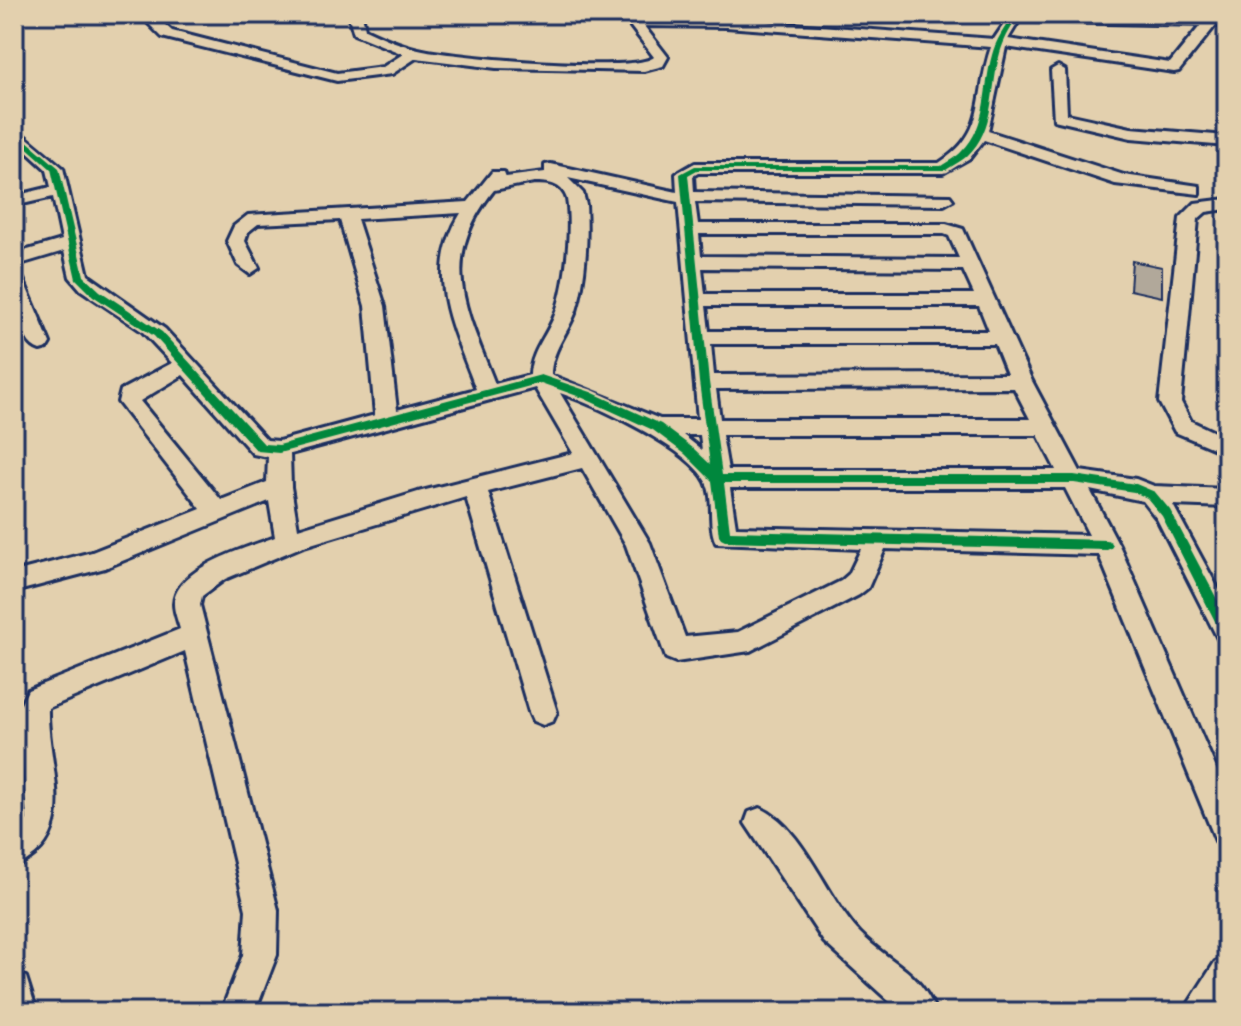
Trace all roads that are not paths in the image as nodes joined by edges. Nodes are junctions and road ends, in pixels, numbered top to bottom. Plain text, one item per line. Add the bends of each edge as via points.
1 (355, 14) edge
2 (604, 14) edge
3 (156, 17) edge
4 (633, 20) junction
5 (1219, 20) edge
6 (1002, 43) junction
7 (414, 53) junction
8 (1058, 70) dead end
9 (14, 132) edge
10 (982, 134) junction
11 (1227, 141) edge
12 (487, 187) junction
13 (61, 190) junction
14 (1193, 190) dead end
15 (685, 198) junction
16 (944, 200) dead end
17 (14, 201) edge
18 (1227, 204) edge
19 (473, 207) junction
20 (347, 212) junction
21 (688, 229) junction
22 (70, 243) junction
23 (14, 260) edge
24 (691, 262) junction
25 (970, 264) junction
26 (250, 268) dead end
27 (14, 279) edge
28 (696, 300) junction
29 (984, 300) junction
30 (1001, 337) junction
31 (700, 338) junction
32 (40, 343) dead end
33 (186, 364) junction
34 (541, 379) junction
35 (1021, 381) junction
36 (704, 382) junction
37 (488, 394) junction
38 (387, 421) junction
39 (710, 426) junction
40 (657, 427) junction
41 (1043, 427) junction
42 (1227, 446) edge
43 (279, 449) junction
44 (588, 458) junction
45 (717, 479) junction
46 (1074, 479) junction
47 (279, 487) junction
48 (475, 487) junction
49 (1151, 495) junction
50 (1227, 498) edge
51 (217, 512) junction
52 (877, 540) junction
53 (288, 541) junction
54 (1107, 545) junction
55 (14, 582) edge
56 (1227, 631) edge
57 (194, 635) junction
58 (543, 712) dead end
59 (760, 823) dead end
60 (1227, 830) edge
61 (14, 851) edge
62 (1227, 974) edge
63 (14, 989) edge
64 (20, 1012) edge
65 (238, 1012) edge
66 (919, 1012) edge
67 (1200, 1012) edge

1 - 7 street via 355,26 365,35
2 - 4 street
3 - 7 street via 160,30 174,36 337,77 387,71
4 - 6 street
4 - 7 street via 661,57 658,63 517,65
5 - 6 street via 1021,16 1012,19
5 - 6 street via 1174,68
6 - 10 street
8 - 11 street via 1059,117 1131,133
9 - 13 street via 52,163
10 - 14 street via 1121,180
10 - 15 street via 943,168 695,168 684,174
12 - 15 street via 507,169 528,165
12 - 19 street
12 - 34 street via 517,179 553,180 573,191 577,204 570,298 543,354
13 - 17 street
13 - 22 street
15 - 16 street
15 - 21 street
18 - 42 street via 1201,207 1189,218 1170,402 1178,424
19 - 20 street
19 - 37 street via 453,251 450,276
20 - 26 street via 247,223 235,233 235,244
20 - 38 street via 375,306
21 - 24 street
21 - 25 street via 946,229 957,233
22 - 23 street
22 - 33 street via 75,269 85,284 140,319
24 - 25 street
24 - 28 street
25 - 29 street
27 - 32 street
28 - 29 street
28 - 31 street
29 - 30 street
30 - 31 street
30 - 35 street
31 - 36 street
33 - 43 street via 261,448
33 - 51 street via 140,387 129,395 129,402
34 - 37 street
34 - 40 street
34 - 44 street
35 - 36 street
35 - 41 street
36 - 39 street
37 - 38 street
38 - 43 street
39 - 40 street
39 - 41 street
39 - 45 street
40 - 45 street
41 - 46 street
43 - 47 street
44 - 48 street
44 - 52 street via 638,543 676,650 741,643 850,588 859,581
45 - 46 street
45 - 52 street via 725,536
46 - 49 street
46 - 54 street
47 - 51 street
47 - 53 street
48 - 53 street
48 - 58 street
49 - 50 street
49 - 56 street via 1166,513
51 - 55 street via 96,561
52 - 54 street
53 - 57 street via 196,584 187,605
54 - 60 street
57 - 61 street via 38,699 33,708 42,820 38,832
57 - 65 street via 262,910 260,955
59 - 66 street via 834,929 863,959 903,983
62 - 67 street
63 - 64 street

